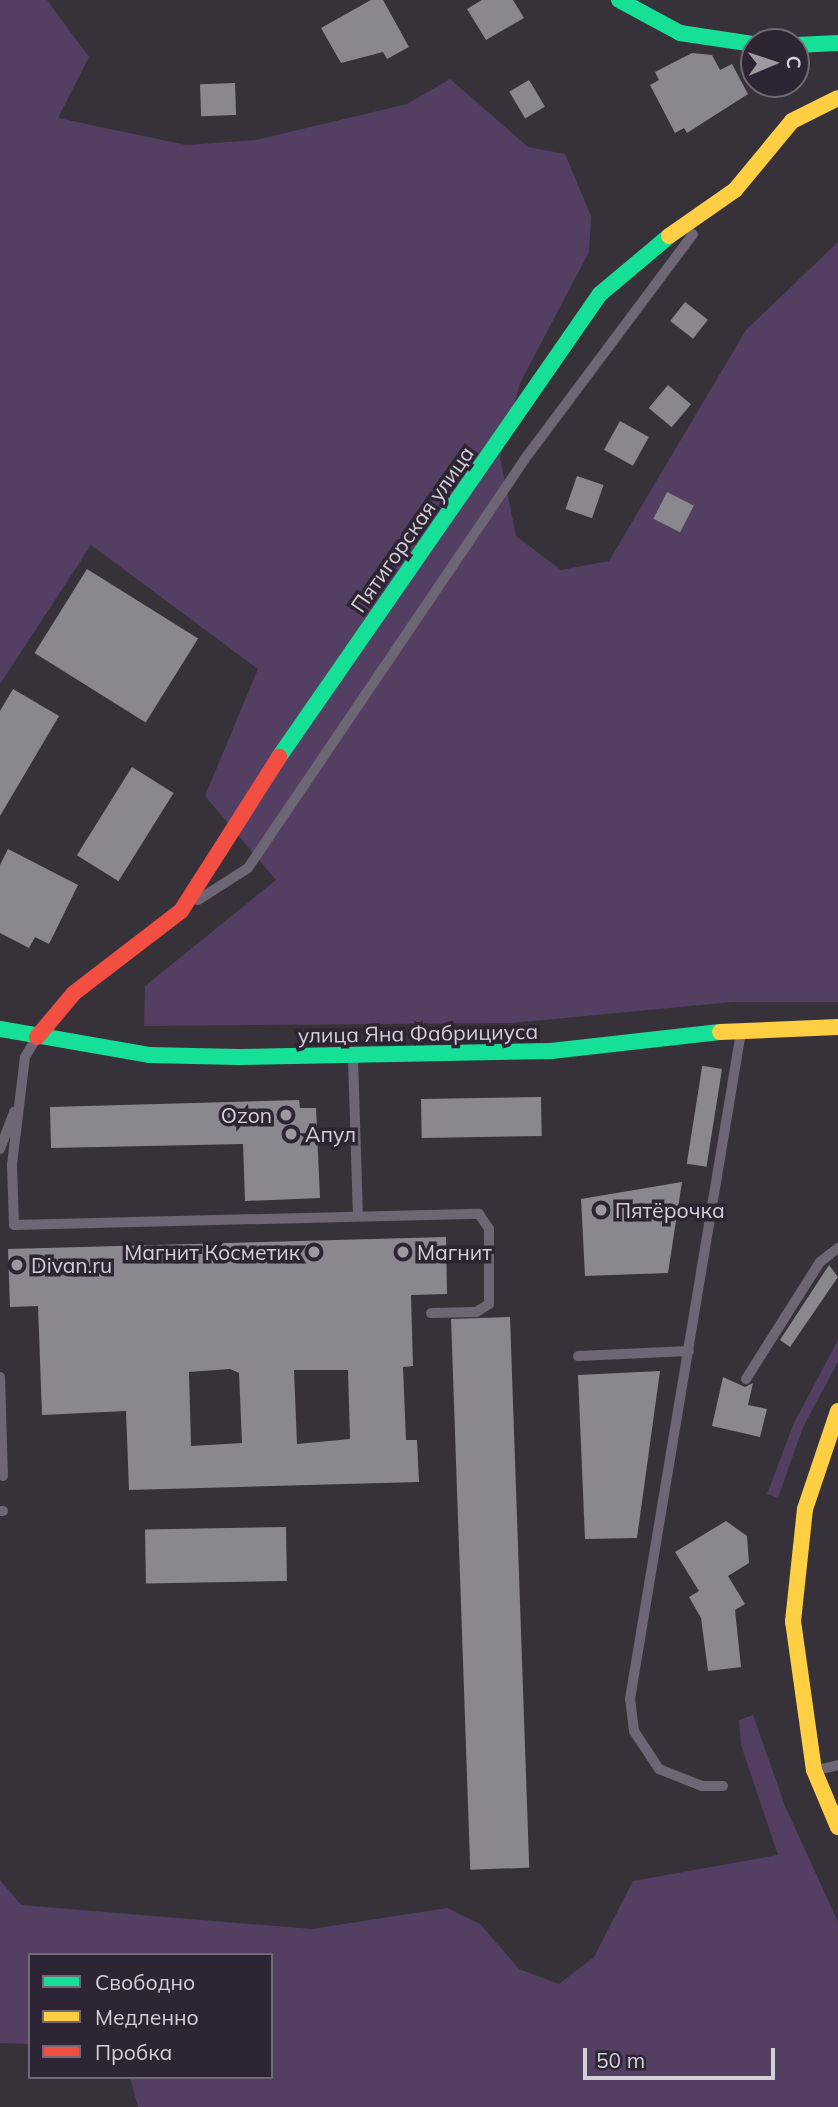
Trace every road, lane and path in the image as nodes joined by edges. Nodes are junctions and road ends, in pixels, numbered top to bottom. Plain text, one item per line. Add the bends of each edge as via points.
1 (619, 0) edge
2 (740, 42) edge
3 (838, 43) edge
4 (810, 44) edge
5 (838, 98) edge
6 (716, 206) junction
7 (181, 911) junction
8 (838, 1027) edge
9 (0, 1029) edge
10 (742, 1029) junction
11 (37, 1037) junction
12 (352, 1055) junction
13 (20, 1097) junction
14 (0, 1149) edge
15 (358, 1215) junction
16 (838, 1248) edge
17 (431, 1313) dead end
18 (689, 1350) junction
19 (578, 1356) dead end
20 (0, 1377) edge
21 (746, 1379) dead end
22 (838, 1411) edge
23 (3, 1476) dead end
24 (838, 1765) edge
25 (814, 1770) junction
26 (723, 1786) dead end
27 (838, 1827) edge

1 - 2 street via 680,33
3 - 4 street
5 - 6 street, Пятигорская улица via 792,121
6 - 7 lane, Пятигорская улица via 524,460 248,868
6 - 7 street, Пятигорская улица via 630,262 600,294 270,769
7 - 11 street, Пятигорская улица via 74,993
8 - 10 street, улица Яна Фабрициуса
9 - 11 street, улица Яна Фабрициуса
10 - 12 street, улица Яна Фабрициуса via 551,1051
10 - 18 lane
11 - 12 street, улица Яна Фабрициуса via 149,1055
11 - 13 lane via 25,1058
12 - 15 lane
13 - 14 lane
13 - 15 lane via 14,1225
15 - 17 lane via 472,1212 486,1220 489,1304 476,1312
16 - 21 lane via 820,1262
18 - 19 lane
18 - 26 lane via 630,1699 634,1731 659,1769 702,1786
20 - 23 lane
22 - 25 street via 812,1482 796,1567 799,1695
24 - 25 lane
25 - 27 street

